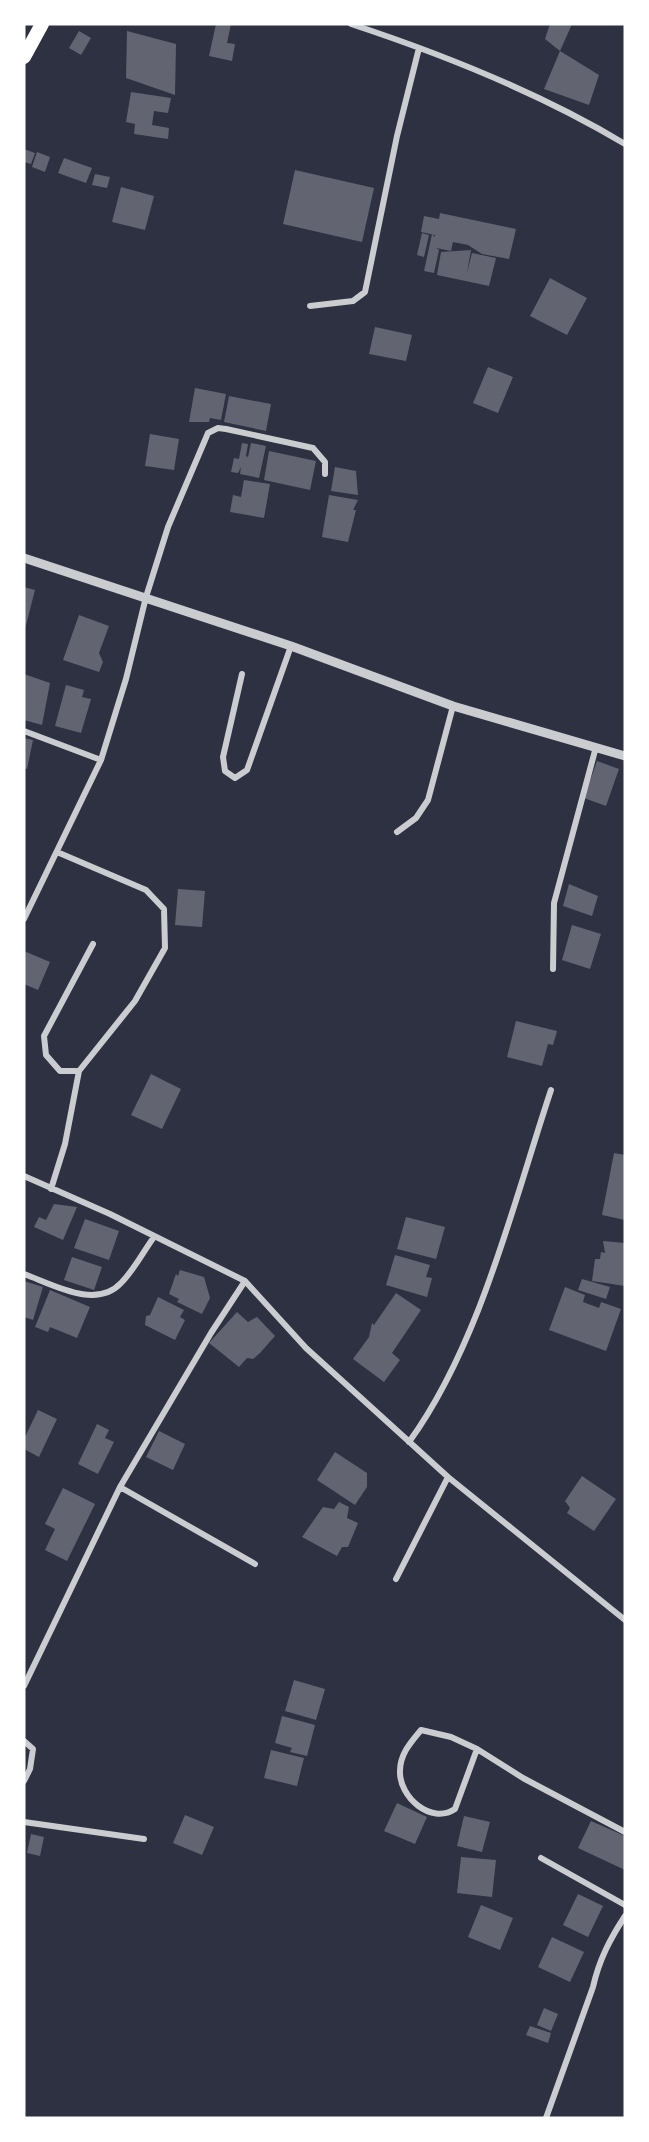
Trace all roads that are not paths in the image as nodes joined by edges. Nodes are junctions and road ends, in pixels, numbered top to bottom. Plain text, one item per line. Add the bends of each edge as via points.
1 (42, 24) edge
2 (351, 24) edge
3 (419, 48) junction
4 (24, 57) edge
5 (625, 144) edge
6 (310, 306) dead end
7 (325, 474) dead end
8 (24, 558) edge
9 (146, 597) junction
10 (291, 646) junction
11 (242, 674) dead end
12 (453, 706) junction
13 (24, 731) edge
14 (596, 747) junction
15 (625, 756) edge
16 (101, 760) junction
17 (397, 832) dead end
18 (57, 852) junction
19 (24, 919) edge
20 (93, 944) dead end
21 (553, 969) dead end
22 (79, 1071) junction
23 (551, 1090) dead end
24 (24, 1176) edge
25 (51, 1189) junction
26 (154, 1237) junction
27 (24, 1274) edge
28 (245, 1281) junction
29 (410, 1442) junction
30 (448, 1477) junction
31 (120, 1487) junction
32 (255, 1564) dead end
33 (396, 1579) dead end
34 (625, 1620) edge
35 (24, 1686) edge
36 (24, 1741) edge
37 (477, 1749) junction
38 (24, 1781) edge
39 (24, 1822) edge
40 (625, 1832) edge
41 (144, 1839) dead end
42 (541, 1858) dead end
43 (625, 1905) edge
44 (625, 1916) edge
45 (546, 2118) edge

1 - 4 highway
2 - 3 street
3 - 5 street via 527,94
3 - 6 street via 365,292 353,301
7 - 9 street via 325,462 313,447 226,429 208,433 168,527
8 - 9 street
9 - 10 street
9 - 16 street
10 - 11 street via 247,770 235,778 225,771 223,757
10 - 12 street
12 - 14 street
12 - 17 street via 428,800 416,818
13 - 16 street
14 - 15 street
14 - 21 street via 554,903
16 - 18 street
18 - 19 street
18 - 22 street via 146,891 164,909 165,948 135,1001
20 - 22 street via 45,1036 46,1055 60,1071
22 - 25 street via 65,1143
23 - 29 street via 478,1312
24 - 25 street
25 - 26 street
26 - 27 street via 120,1285 102,1295 81,1295
26 - 28 street
28 - 29 street via 306,1348
28 - 31 street
29 - 30 street
30 - 33 street
30 - 34 street
31 - 32 street
31 - 35 street
36 - 38 street via 33,1749
37 - 37 street via 455,1809 448,1814 419,1807 401,1787 405,1750 421,1730 451,1737
37 - 40 street
39 - 41 street
42 - 43 street
44 - 45 street via 607,1943

